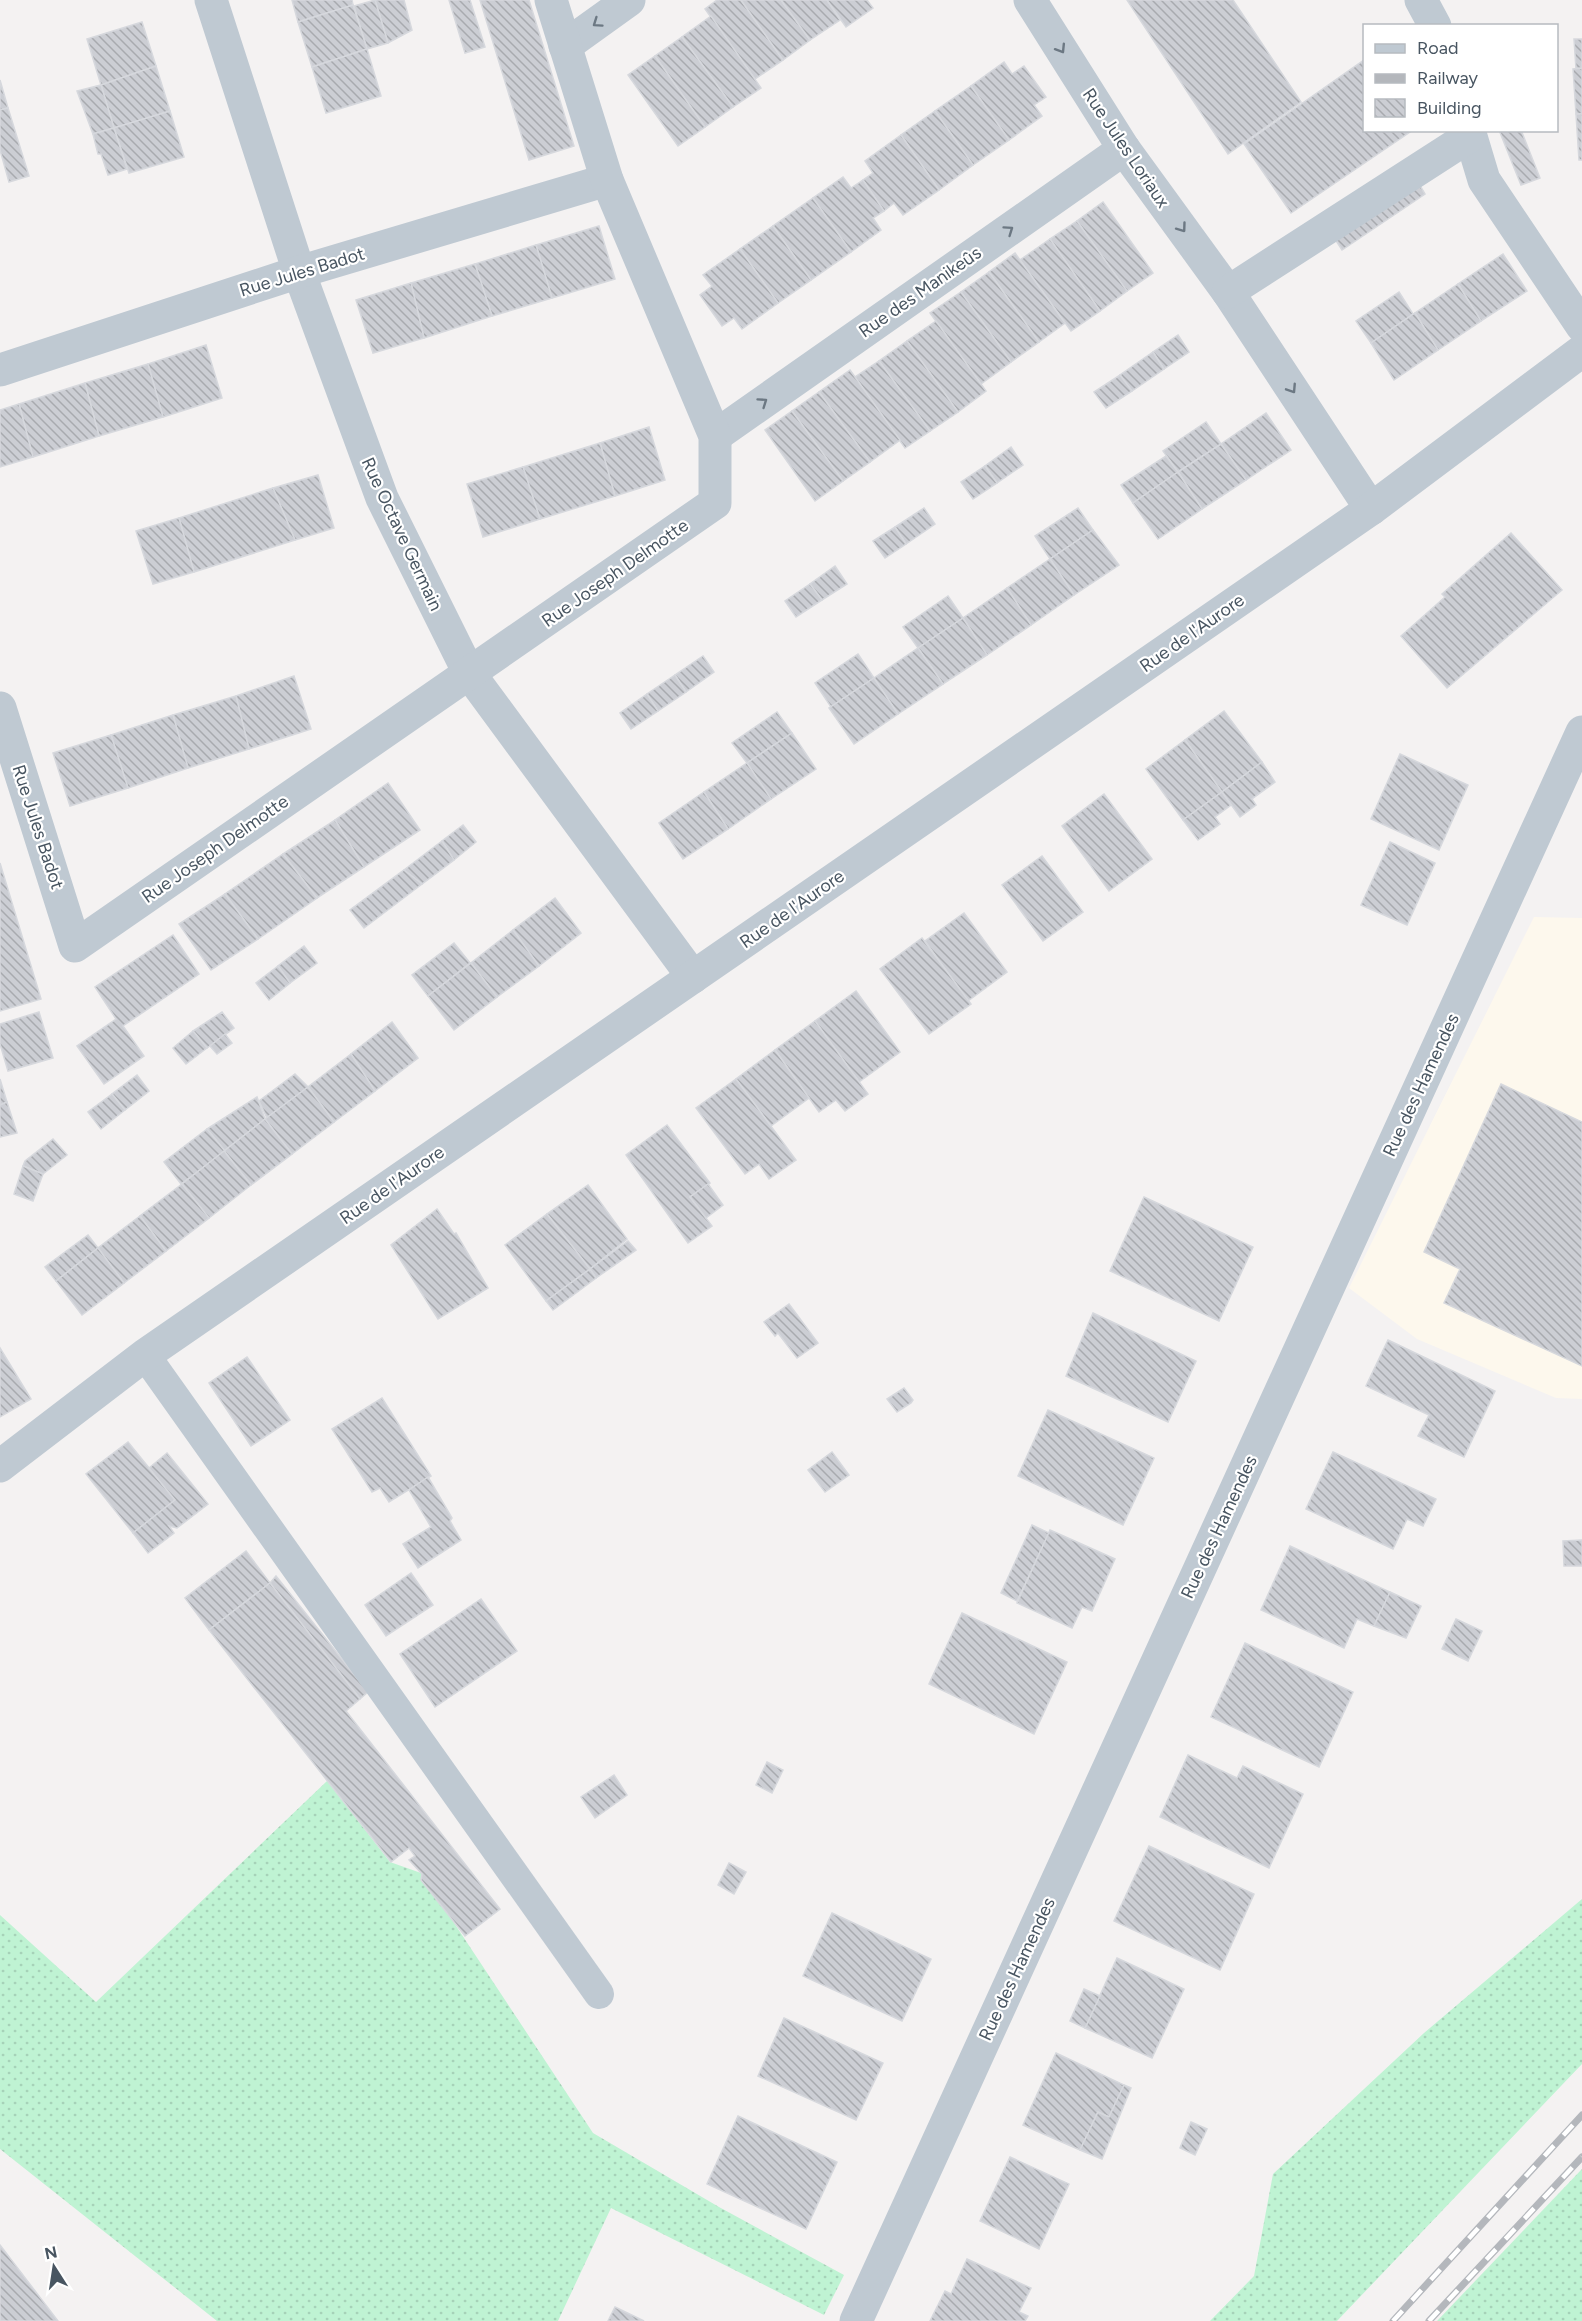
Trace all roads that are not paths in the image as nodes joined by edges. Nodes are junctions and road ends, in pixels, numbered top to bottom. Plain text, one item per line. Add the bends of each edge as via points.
1 (211, 0) edge
2 (551, 0) edge
3 (629, 0) edge
4 (1030, 0) edge
5 (1421, 0) edge
6 (1434, 24) edge
7 (565, 46) junction
8 (1470, 133) edge
9 (1124, 149) junction
10 (607, 180) junction
11 (299, 272) junction
12 (1228, 292) junction
13 (1582, 326) edge
14 (1582, 351) edge
15 (0, 370) edge
16 (716, 436) junction
17 (1371, 509) junction
18 (469, 673) junction
19 (0, 708) edge
20 (1582, 732) edge
21 (75, 945) joint
22 (693, 977) junction
23 (145, 1355) junction
24 (0, 1466) edge
25 (599, 1994) dead end
26 (856, 2321) edge

1 - 11 street, Rue Octave Germain
2 - 7 street, Rue Joseph Delmotte
3 -> 7 street
4 -> 9 street, Rue Jules Loriaux
5 - 6 street
7 - 10 street, Rue Joseph Delmotte
8 - 12 street
8 - 13 street via 1484,180
9 -> 12 street, Rue Jules Loriaux
16 -> 9 street, Rue des Manikeûs
10 - 11 street, Rue Jules Badot
10 - 16 street, Rue Joseph Delmotte
11 - 15 street, Rue Jules Badot
11 - 18 street, Rue Octave Germain via 382,498
12 -> 17 street, Rue Jules Loriaux
14 - 17 street, Rue de l'Aurore
16 - 18 street, Rue Joseph Delmotte via 715,503
17 - 22 street, Rue de l'Aurore
18 - 21 street, Rue Joseph Delmotte
18 - 22 street, Rue Octave Germain
19 - 21 street, Rue Jules Badot
20 - 26 street, Rue des Hamendes
22 - 23 street, Rue de l'Aurore
23 - 24 street, Rue de l'Aurore
23 - 25 lane

